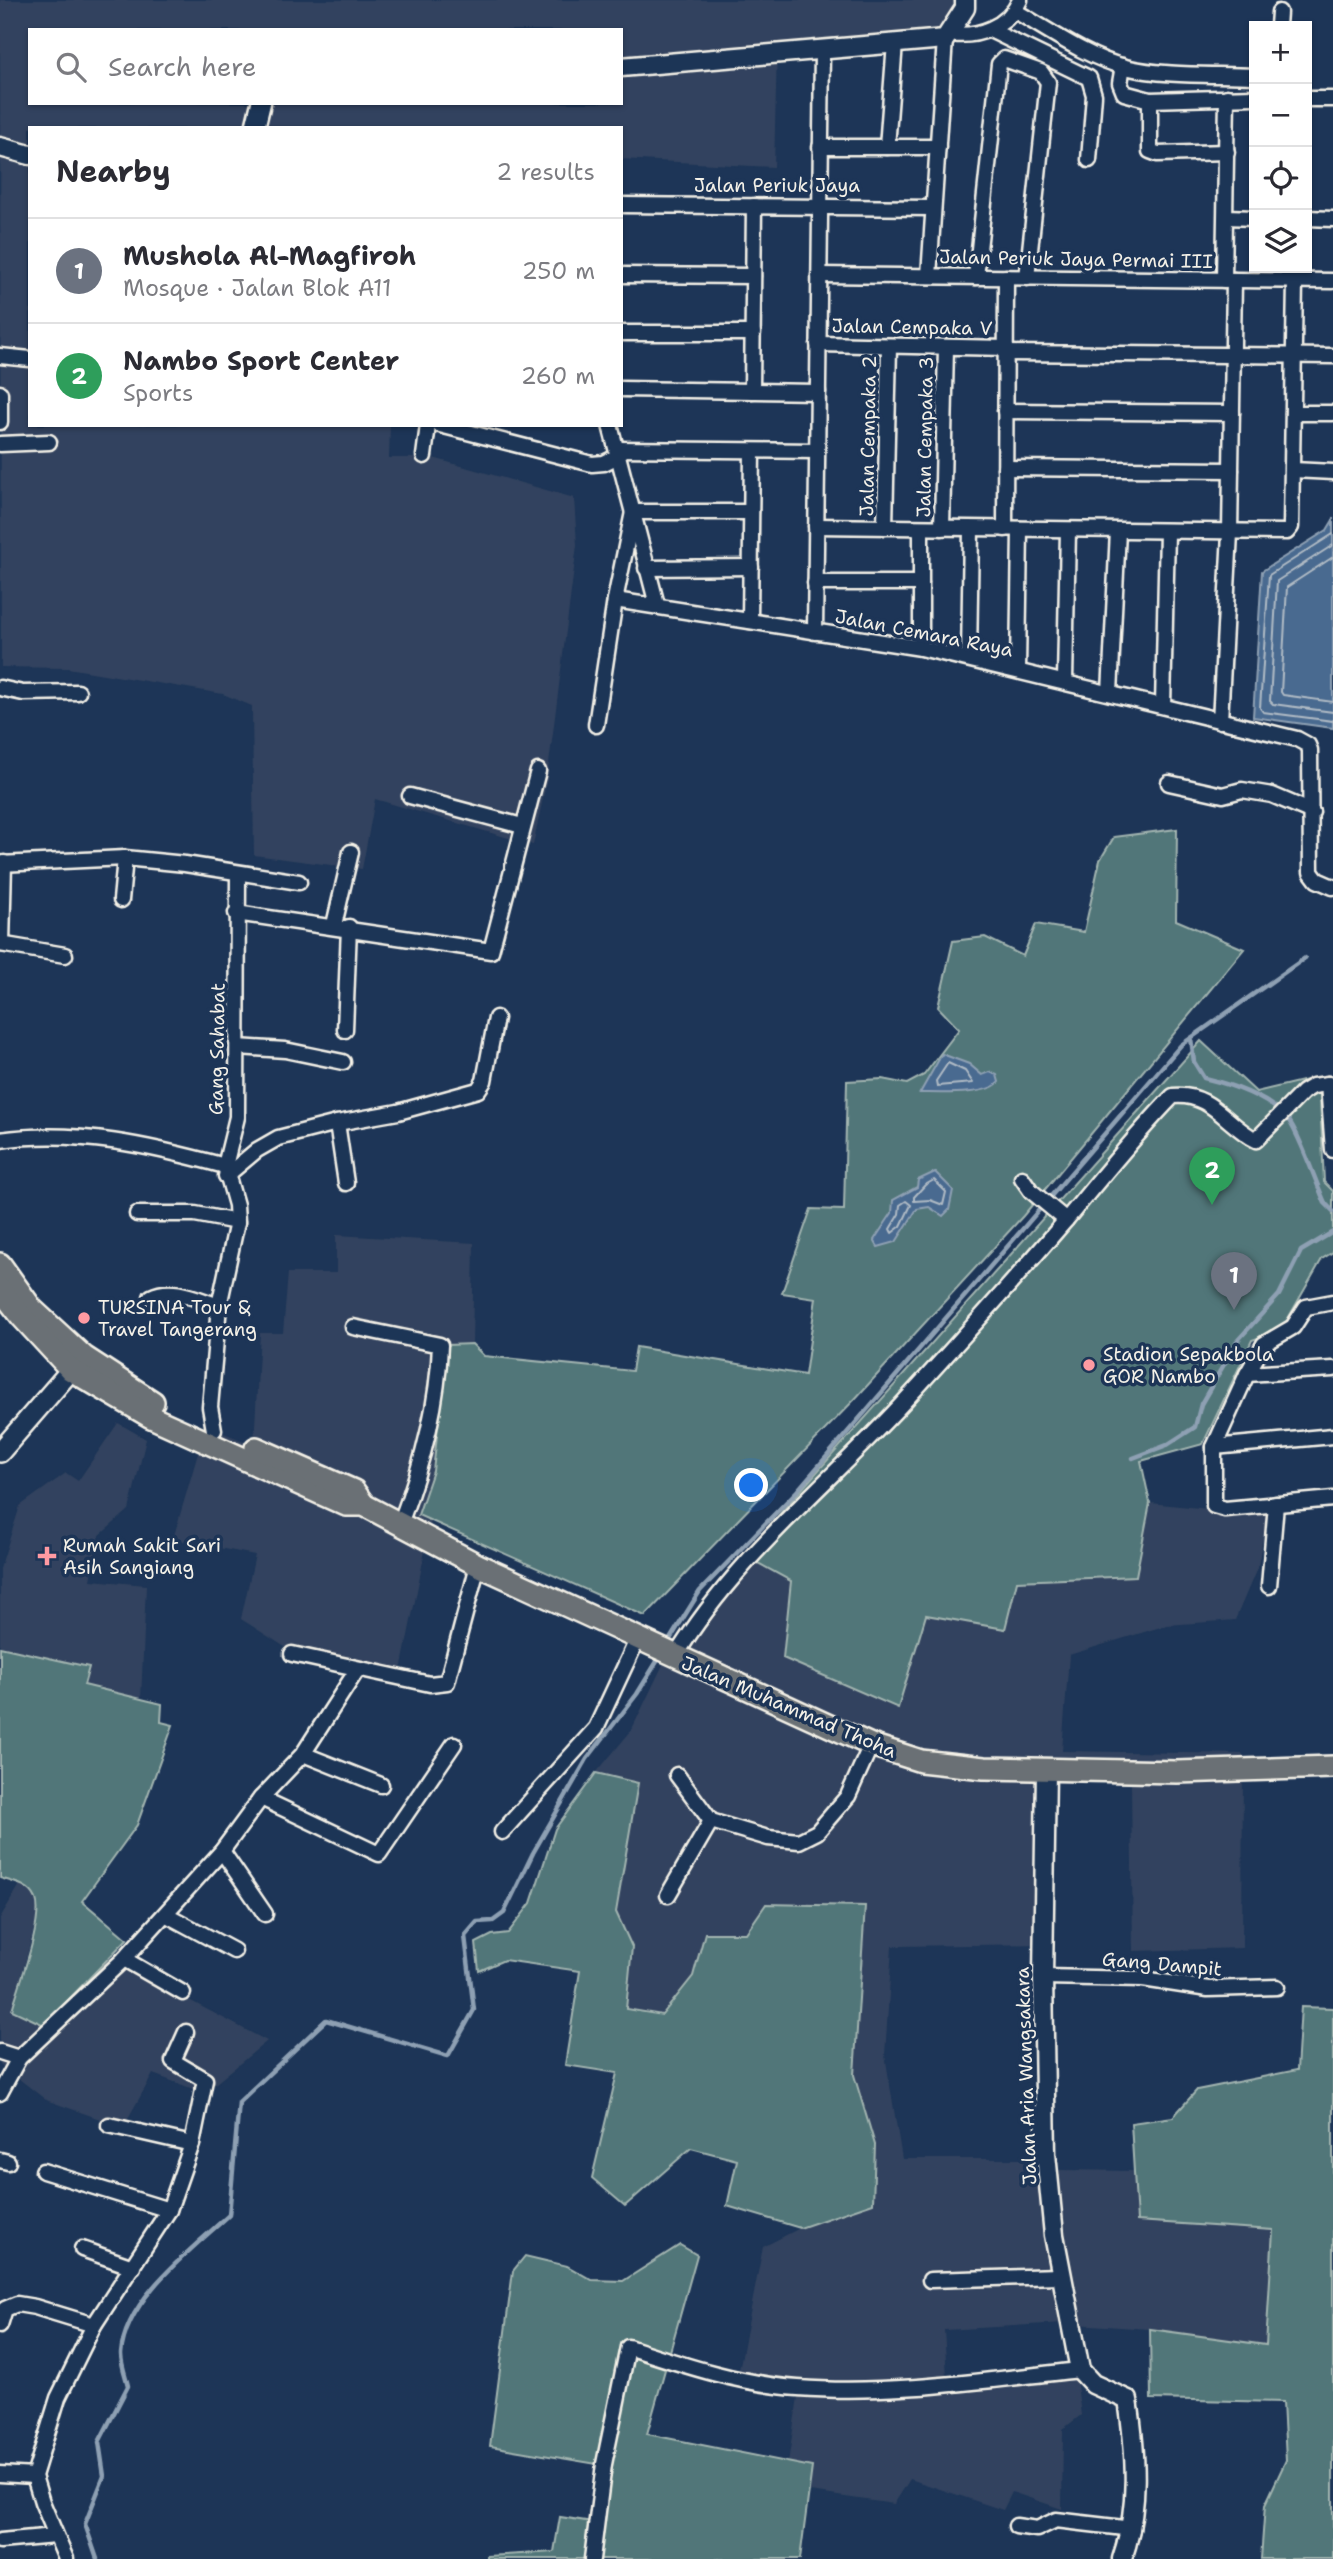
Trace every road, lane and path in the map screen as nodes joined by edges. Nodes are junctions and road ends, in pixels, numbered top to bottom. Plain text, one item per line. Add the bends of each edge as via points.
1 (965, 0) edge
2 (1017, 5) edge
3 (990, 30) junction
4 (947, 37) junction
5 (895, 43) junction
6 (822, 51) junction
7 (623, 66) edge
8 (1123, 66) junction
9 (1249, 76) edge
10 (1227, 97) junction
11 (1249, 97) edge
12 (1312, 99) edge
13 (1333, 99) edge
14 (1150, 100) junction
15 (261, 105) edge
16 (255, 126) edge
17 (0, 147) edge
18 (820, 147) junction
19 (887, 147) junction
20 (938, 147) junction
21 (1227, 152) junction
22 (28, 154) edge
23 (1089, 160) dead end
24 (623, 205) edge
25 (754, 206) junction
26 (820, 207) junction
27 (932, 208) junction
28 (1226, 217) junction
29 (1249, 218) edge
30 (1312, 218) edge
31 (1333, 219) edge
32 (623, 275) edge
33 (819, 275) junction
34 (753, 276) junction
35 (929, 276) junction
36 (975, 277) junction
37 (1006, 277) junction
38 (1027, 278) junction
39 (1229, 280) junction
40 (1295, 281) junction
41 (1333, 281) edge
42 (623, 333) edge
43 (753, 333) junction
44 (818, 345) junction
45 (889, 346) junction
46 (946, 347) junction
47 (1006, 350) junction
48 (1233, 355) junction
49 (0, 356) edge
50 (1294, 356) junction
51 (1333, 356) edge
52 (28, 359) edge
53 (623, 390) edge
54 (752, 391) junction
55 (818, 391) junction
56 (0, 393) edge
57 (1005, 411) junction
58 (1293, 412) junction
59 (1333, 413) edge
60 (1232, 414) junction
61 (0, 422) edge
62 (428, 427) edge
63 (448, 427) edge
64 (611, 427) edge
65 (49, 442) dead end
66 (0, 444) edge
67 (752, 451) junction
68 (817, 451) junction
69 (617, 453) junction
70 (424, 456) dead end
71 (1005, 468) junction
72 (1231, 470) junction
73 (1293, 470) junction
74 (1333, 472) edge
75 (633, 512) junction
76 (751, 512) junction
77 (816, 526) junction
78 (885, 527) junction
79 (921, 528) junction
80 (943, 528) junction
81 (971, 528) junction
82 (1004, 529) junction
83 (1020, 530) junction
84 (1068, 530) junction
85 (1118, 531) junction
86 (1167, 532) junction
87 (1230, 533) junction
88 (646, 568) junction
89 (751, 568) junction
90 (815, 583) junction
91 (921, 583) junction
92 (615, 600) junction
93 (657, 605) junction
94 (750, 621) junction
95 (815, 632) junction
96 (921, 648) junction
97 (969, 659) junction
98 (1018, 670) junction
99 (1065, 681) junction
100 (0, 688) edge
101 (78, 692) dead end
102 (1110, 692) junction
103 (1163, 706) junction
104 (1220, 720) junction
105 (596, 725) dead end
106 (538, 771) dead end
107 (1169, 783) dead end
108 (410, 796) dead end
109 (1312, 812) junction
110 (522, 826) junction
111 (351, 852) dead end
112 (125, 858) junction
113 (2, 864) edge
114 (238, 873) junction
115 (299, 882) dead end
116 (1333, 887) edge
117 (121, 900) dead end
118 (236, 913) junction
119 (341, 926) junction
120 (1, 944) edge
121 (65, 955) dead end
122 (496, 1018) dead end
123 (345, 1030) dead end
124 (238, 1047) junction
125 (343, 1062) dead end
126 (1330, 1082) edge
127 (337, 1123) junction
128 (0, 1140) edge
129 (1333, 1150) edge
130 (226, 1171) junction
131 (1022, 1178) dead end
132 (346, 1183) dead end
133 (136, 1214) dead end
134 (1066, 1220) junction
135 (237, 1222) junction
136 (0, 1265) edge
137 (0, 1289) edge
138 (150, 1297) dead end
139 (1333, 1302) edge
140 (219, 1306) junction
141 (27, 1313) junction
142 (353, 1327) dead end
143 (1333, 1368) edge
144 (71, 1370) junction
145 (1247, 1374) junction
146 (153, 1411) junction
147 (214, 1430) junction
148 (1333, 1436) edge
149 (1214, 1447) junction
150 (0, 1452) edge
151 (1333, 1499) edge
152 (1276, 1504) junction
153 (364, 1505) junction
154 (400, 1524) junction
155 (478, 1565) junction
156 (1269, 1586) dead end
157 (639, 1641) junction
158 (292, 1654) dead end
159 (671, 1656) junction
160 (357, 1670) junction
161 (454, 1744) dead end
162 (870, 1745) junction
163 (303, 1754) junction
164 (1333, 1767) edge
165 (1046, 1770) junction
166 (677, 1776) dead end
167 (381, 1784) dead end
168 (261, 1798) junction
169 (711, 1821) junction
170 (502, 1832) dead end
171 (222, 1851) junction
172 (668, 1895) dead end
173 (265, 1914) dead end
174 (167, 1915) junction
175 (234, 1951) dead end
176 (124, 1959) junction
177 (1043, 1977) junction
178 (1277, 1987) dead end
179 (183, 1993) dead end
180 (186, 2032) dead end
181 (0, 2052) edge
182 (19, 2058) junction
183 (0, 2093) edge
184 (109, 2125) dead end
185 (192, 2144) junction
186 (43, 2171) dead end
187 (169, 2210) junction
188 (82, 2249) dead end
189 (133, 2267) junction
190 (1060, 2276) junction
191 (930, 2280) dead end
192 (0, 2325) edge
193 (94, 2325) junction
194 (1080, 2370) junction
195 (0, 2474) edge
196 (34, 2476) junction
197 (1016, 2526) dead end
198 (1132, 2529) junction
199 (55, 2536) junction
200 (0, 2541) edge
201 (66, 2559) edge
202 (592, 2559) edge
203 (1122, 2559) edge

1 - 4 street
2 - 3 street
2 - 8 street via 1080,49
3 - 4 street via 977,36
3 - 23 street via 1089,78 1094,95
4 - 5 street
4 - 20 street
5 - 6 street
5 - 19 street
6 - 7 street
6 - 18 street
8 - 9 street
8 - 14 street via 1120,83 1124,93
10 - 11 street
10 - 14 street
10 - 21 street
12 - 13 street
14 - 21 street via 1150,151
15 - 16 street
17 - 22 street
18 - 19 street
18 - 26 street
19 - 20 street
20 - 27 street
21 - 28 street
24 - 25 street, Jalan Periuk Jaya
25 - 26 street, Jalan Periuk Jaya
25 - 34 street
26 - 27 street, Jalan Periuk Jaya
26 - 33 street
27 - 35 street
28 - 29 street
28 - 39 street
30 - 31 street
32 - 34 street
33 - 35 street, Jalan Periuk Jaya Permai III
33 - 44 street
34 - 43 street
35 - 36 street, Jalan Periuk Jaya Permai III
36 - 37 street, Jalan Periuk Jaya Permai III
36 - 38 street via 1000,60 1041,72 1048,82
37 - 38 street, Jalan Periuk Jaya Permai III
37 - 47 street
38 - 39 street, Jalan Periuk Jaya Permai III
39 - 40 street, Jalan Periuk Jaya Permai III
39 - 48 street
40 - 41 street, Jalan Periuk Jaya Permai III
40 - 50 street
42 - 43 street
43 - 54 street
44 - 45 street, Jalan Cempaka V
44 - 55 street
45 - 46 street, Jalan Cempaka V
45 - 78 street, Jalan Cempaka 2
46 - 47 street, Jalan Cempaka V
46 - 80 street, Jalan Cempaka 3
47 - 48 street, Jalan Cempaka V
47 - 57 street
48 - 50 street, Jalan Cempaka V
48 - 60 street
49 - 52 street
50 - 51 street, Jalan Cempaka V
50 - 58 street
53 - 54 street
54 - 55 street
55 - 68 street
56 - 61 street
57 - 60 street
57 - 71 street
58 - 59 street
58 - 73 street
60 - 72 street
62 - 70 street
63 - 69 street via 592,464 604,463
64 - 69 street
65 - 66 street
67 - 68 street
67 - 69 street
67 - 76 street
68 - 77 street
69 - 75 street
71 - 72 street
71 - 82 street
72 - 87 street
73 - 74 street
73 - 87 street via 1289,530
75 - 76 street
75 - 88 street
75 - 92 street
76 - 89 street
77 - 78 street
77 - 90 street
78 - 79 street
79 - 80 street
79 - 91 street
80 - 81 street
81 - 82 street
81 - 97 street
82 - 83 street
83 - 84 street
83 - 98 street
84 - 85 street
84 - 99 street
85 - 86 street
85 - 102 street
86 - 87 street
86 - 103 street
87 - 104 street
88 - 89 street
88 - 93 street
89 - 94 street
90 - 91 street
90 - 95 street
91 - 96 street
92 - 93 street, Jalan Cemara Raya
92 - 105 street
93 - 94 street, Jalan Cemara Raya
94 - 95 street, Jalan Cemara Raya
95 - 96 street, Jalan Cemara Raya
96 - 97 street, Jalan Cemara Raya
97 - 98 street, Jalan Cemara Raya
98 - 99 street, Jalan Cemara Raya
99 - 102 street, Jalan Cemara Raya
100 - 101 street via 23,693
102 - 103 street, Jalan Cemara Raya
103 - 104 street, Jalan Cemara Raya
104 - 109 street, Jalan Cemara Raya via 1308,745
106 - 110 street
107 - 109 street via 1223,795 1242,790 1272,795
108 - 110 street
109 - 116 street via 1311,872
110 - 119 street via 491,951
111 - 119 street
112 - 113 street
112 - 114 street
112 - 117 street
113 - 120 street
114 - 115 street
114 - 118 street, Gang Sahabat
118 - 119 street
118 - 124 street, Gang Sahabat
119 - 123 street
120 - 121 street
122 - 127 street via 484,1082 478,1090
124 - 125 street via 285,1050
124 - 130 street, Gang Sahabat via 237,1117
126 - 129 street
126 - 134 street via 1303,1092 1256,1140 1203,1100 1188,1094 1173,1096
127 - 130 street via 278,1138
127 - 132 street
128 - 130 street via 96,1137 159,1148
130 - 135 street, Gang Sahabat
131 - 134 street
133 - 135 street via 195,1214
134 - 159 street via 881,1426 732,1577
135 - 140 street, Gang Sahabat
136 - 141 main road, Jalan Muhammad Thoha
137 - 141 main road, Jalan Muhammad Thoha
138 - 140 street via 173,1292
139 - 145 street via 1306,1307 1293,1327 1264,1345
140 - 147 street, Gang Sahabat via 210,1407
141 - 144 main road, Jalan Muhammad Thoha
141 - 146 main road, Jalan Muhammad Thoha
142 - 154 street via 440,1345 422,1462
143 - 145 street
144 - 146 main road, Jalan Muhammad Thoha
144 - 150 main road
145 - 149 street
146 - 147 main road, Jalan Muhammad Thoha
146 - 153 main road, Jalan Muhammad Thoha via 346,1505
147 - 153 main road, Jalan Muhammad Thoha via 355,1492
148 - 149 street
149 - 152 street via 1214,1506
151 - 152 street
152 - 156 street
153 - 154 main road, Jalan Muhammad Thoha
154 - 155 main road, Jalan Muhammad Thoha
155 - 157 main road, Jalan Muhammad Thoha
155 - 160 street via 447,1682 430,1684
157 - 159 main road, Jalan Muhammad Thoha
157 - 170 street via 596,1728
158 - 160 street
159 - 162 main road, Jalan Muhammad Thoha
160 - 163 street
161 - 168 street via 379,1854
162 - 165 main road, Jalan Muhammad Thoha via 921,1761
162 - 169 street via 848,1796 817,1832 799,1841 768,1838
163 - 167 street
163 - 168 street
164 - 165 main road, Jalan Muhammad Thoha via 1201,1772
165 - 177 street, Jalan Aria Wangsakara
166 - 169 street
168 - 171 street
169 - 172 street
171 - 173 street
171 - 174 street
174 - 175 street
174 - 176 street
176 - 179 street
176 - 182 street
177 - 178 street, Gang Dampit via 1143,1979 1208,1989
177 - 190 street, Jalan Aria Wangsakara via 1046,2154
180 - 185 street via 174,2064 205,2080
181 - 182 street
182 - 183 street
184 - 185 street
185 - 187 street
186 - 187 street
187 - 189 street
188 - 189 street
189 - 193 street
190 - 191 street
190 - 194 street, Jalan Aria Wangsakara
192 - 193 street via 5,2309 17,2304
193 - 196 street via 58,2398
194 - 198 street via 1093,2384 1128,2400 1135,2450
194 - 202 street via 873,2390 796,2388 701,2371 628,2347 604,2464
195 - 196 street
196 - 199 street
197 - 198 street via 1037,2529 1056,2520
198 - 203 street
199 - 200 street
199 - 201 street

